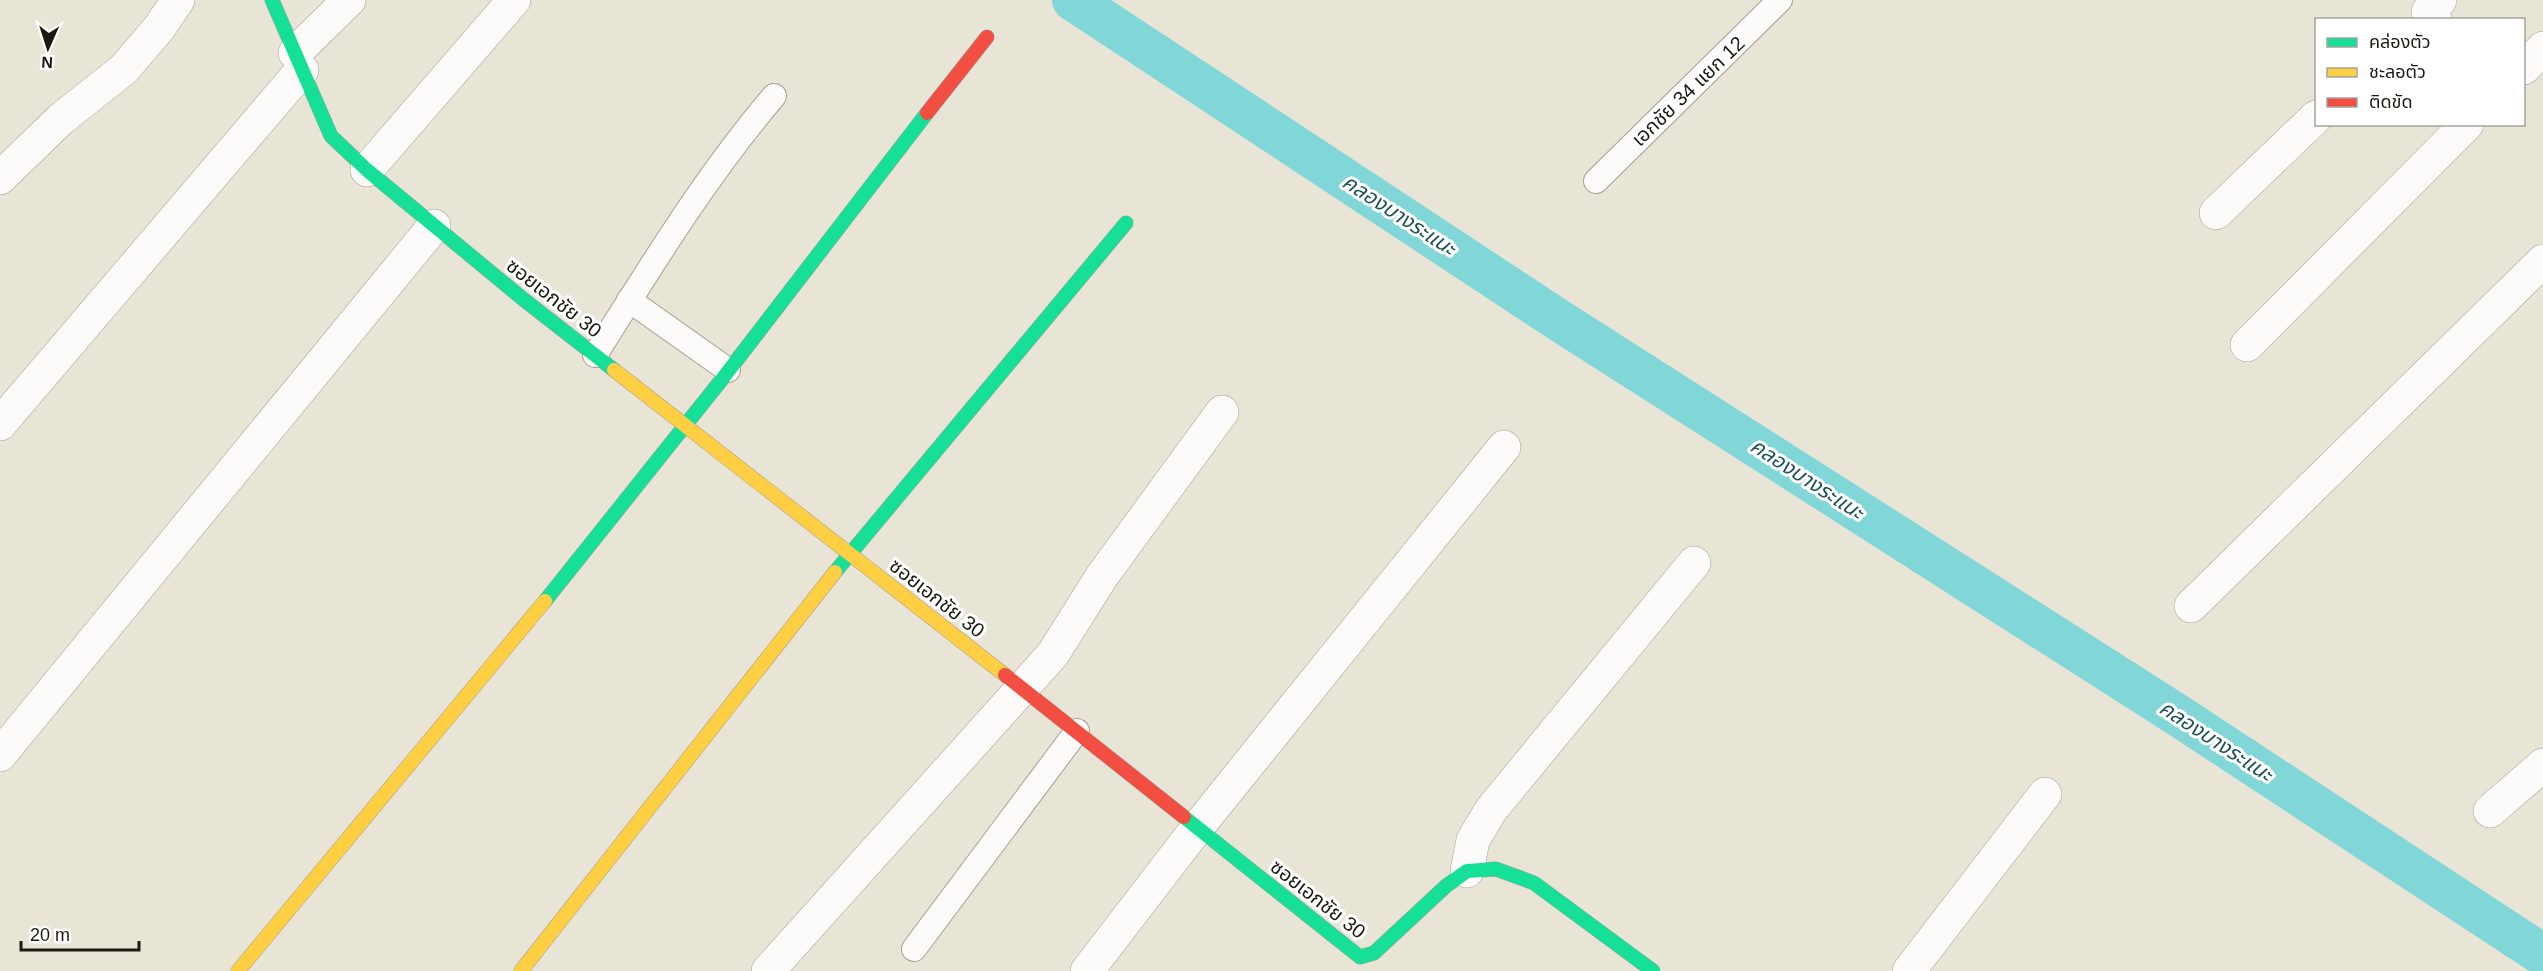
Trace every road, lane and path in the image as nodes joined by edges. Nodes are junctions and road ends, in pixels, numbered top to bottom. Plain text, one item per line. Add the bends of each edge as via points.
1 (178, 0) edge
2 (272, 0) edge
3 (349, 0) edge
4 (514, 0) edge
5 (1780, 0) edge
6 (987, 37) dead end
7 (2543, 48) edge
8 (299, 61) junction
9 (2525, 66) edge
10 (774, 96) dead end
11 (2315, 118) edge
12 (2465, 126) edge
13 (367, 170) junction
14 (0, 178) edge
15 (1596, 181) dead end
16 (2216, 213) dead end
17 (1126, 223) dead end
18 (434, 226) junction
19 (2543, 261) edge
20 (630, 300) junction
21 (2247, 345) dead end
22 (595, 355) junction
23 (728, 370) junction
24 (5, 407) edge
25 (1222, 412) dead end
26 (686, 426) junction
27 (1504, 447) dead end
28 (849, 554) junction
29 (1695, 563) dead end
30 (2191, 606) dead end
31 (1021, 688) junction
32 (1077, 731) junction
33 (0, 755) edge
34 (2543, 765) edge
35 (2045, 794) dead end
36 (2490, 811) dead end
37 (1197, 828) junction
38 (1467, 871) junction
39 (914, 949) dead end
40 (1359, 964) edge
41 (238, 971) edge
42 (521, 971) edge
43 (768, 971) edge
44 (1087, 971) edge
45 (1653, 971) edge
46 (1909, 971) edge

1 - 14 street via 124,69 61,119
2 - 8 street, ซอยเอกชัย 30
3 - 8 street
4 - 13 street
5 - 15 lane, เอกชัย 34 แยก 12
6 - 23 street via 889,158
7 - 9 street
8 - 13 street, ซอยเอกชัย 30 via 331,136
8 - 24 street
10 - 20 lane via 728,151
11 - 16 street
12 - 21 street
13 - 18 street, ซอยเอกชัย 30
17 - 28 street
18 - 22 street, ซอยเอกชัย 30
18 - 33 street
19 - 30 street
20 - 22 lane
20 - 23 lane
22 - 26 street, ซอยเอกชัย 30
23 - 26 street
25 - 31 street via 1102,576 1053,654
26 - 28 street, ซอยเอกชัย 30
26 - 41 street
27 - 37 street
28 - 31 street, ซอยเอกชัย 30
28 - 42 street
29 - 38 street via 1491,810 1473,840
31 - 32 street, ซอยเอกชัย 30
31 - 43 street
32 - 37 street, ซอยเอกชัย 30
32 - 39 lane
34 - 36 street
35 - 46 street
37 - 40 street, ซอยเอกชัย 30
37 - 44 street
38 - 40 street, ซอยเอกชัย 30
38 - 45 street via 1496,869 1534,883

